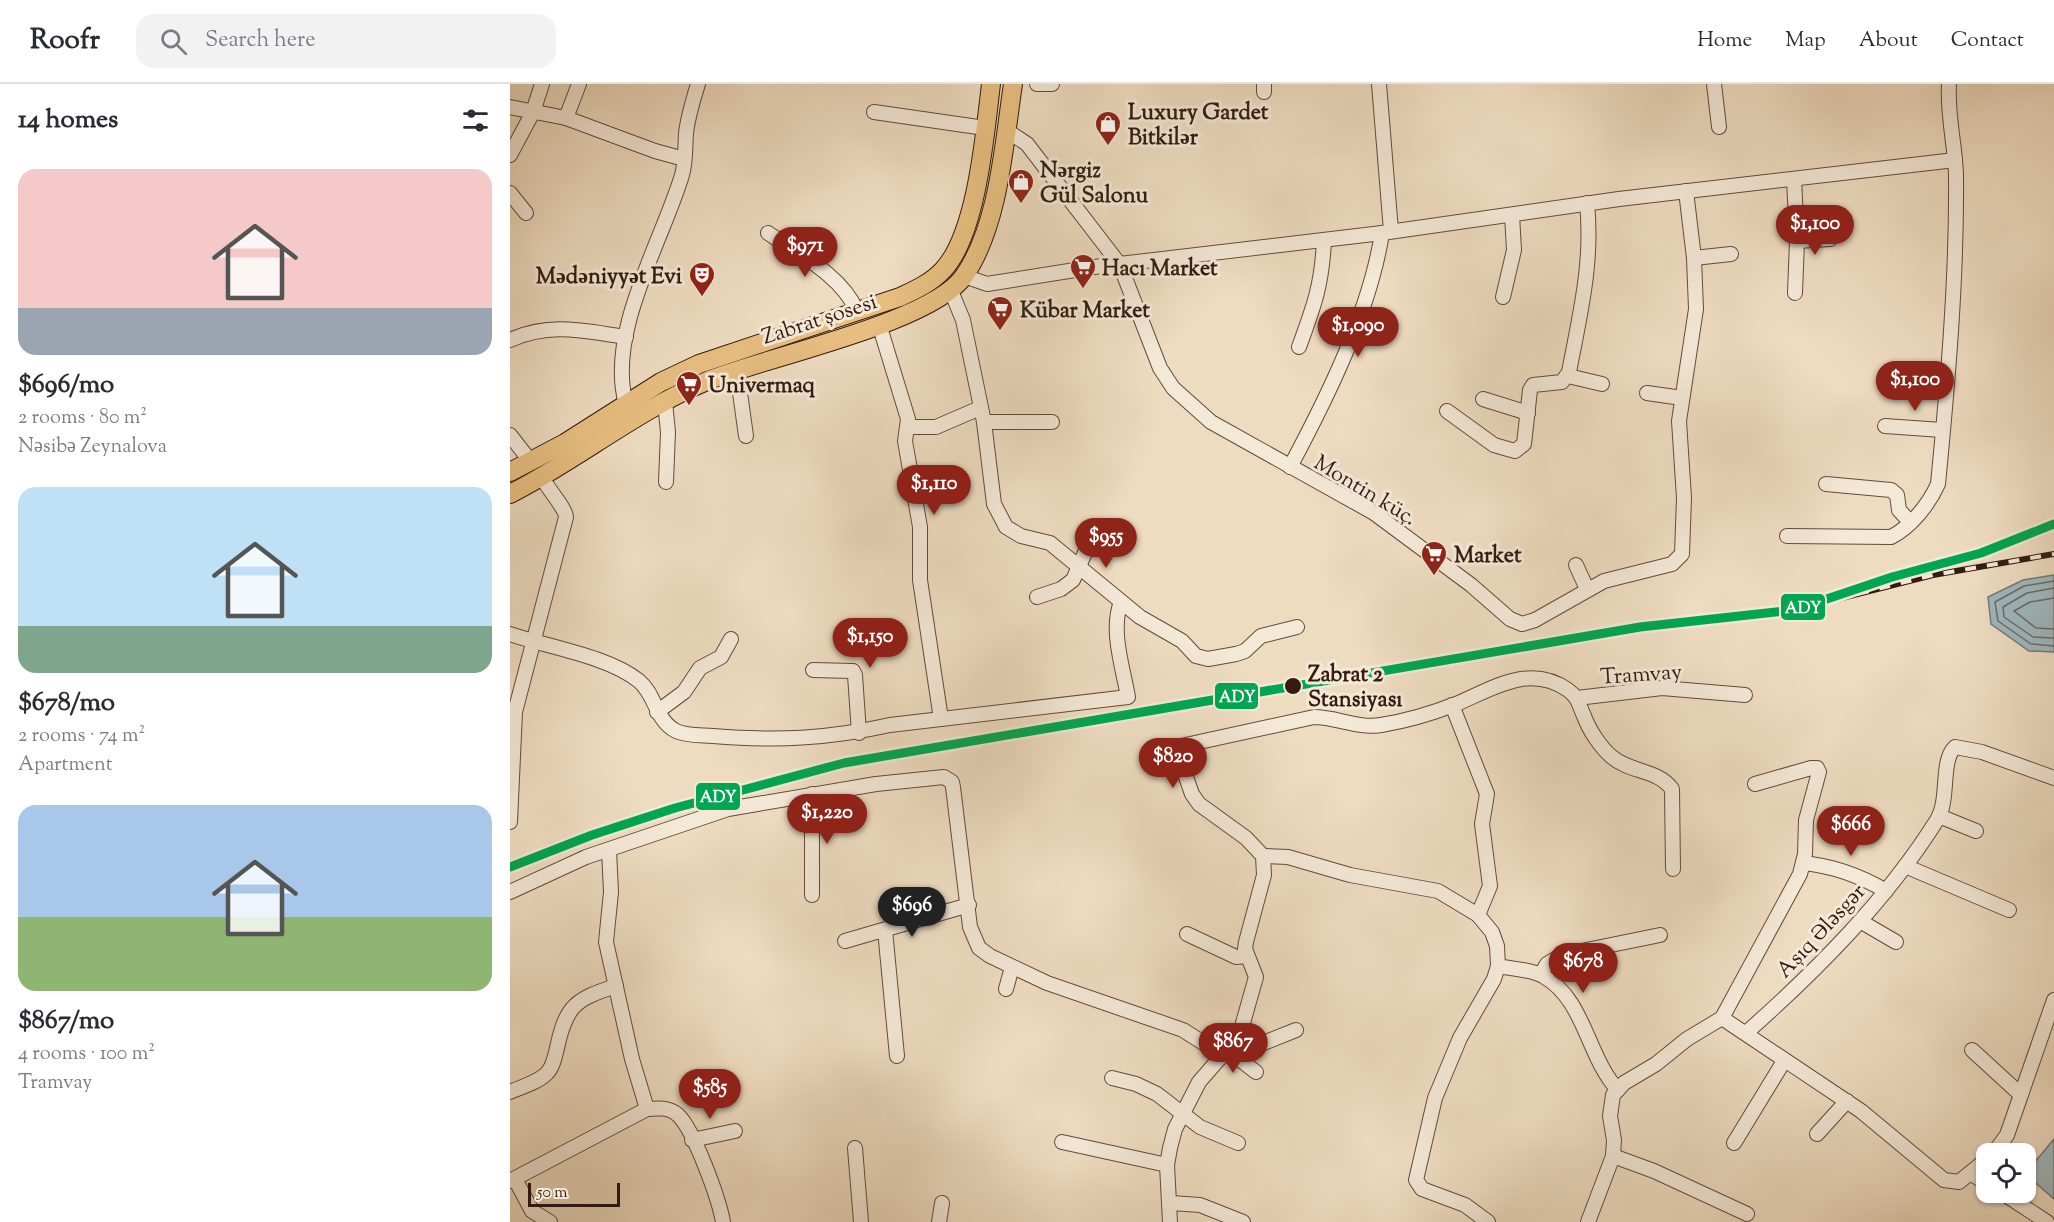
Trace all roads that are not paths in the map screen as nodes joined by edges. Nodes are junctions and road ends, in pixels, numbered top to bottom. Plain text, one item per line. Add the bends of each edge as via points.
1 (542, 84) edge
2 (579, 84) edge
3 (698, 84) edge
4 (991, 84) edge
5 (1012, 84) edge
6 (1037, 84) edge
7 (1052, 84) edge
8 (1379, 84) edge
9 (1714, 84) edge
10 (1949, 84) edge
11 (510, 106) edge
12 (533, 112) junction
13 (874, 112) dead end
14 (566, 118) junction
15 (1719, 127) dead end
16 (986, 128) junction
17 (1006, 130) junction
18 (510, 155) edge
19 (684, 159) junction
20 (1955, 160) junction
21 (1794, 179) junction
22 (1686, 191) junction
23 (510, 193) edge
24 (1587, 203) junction
25 (525, 213) dead end
26 (1512, 215) junction
27 (1387, 232) junction
28 (768, 233) dead end
29 (1830, 239) dead end
30 (1324, 240) junction
31 (1797, 241) junction
32 (1731, 254) dead end
33 (1694, 258) junction
34 (1120, 265) junction
35 (964, 276) junction
36 (951, 291) junction
37 (1796, 292) dead end
38 (1503, 297) dead end
39 (857, 311) junction
40 (879, 324) junction
41 (626, 337) junction
42 (510, 340) edge
43 (1299, 347) dead end
44 (737, 370) junction
45 (1568, 376) junction
46 (1602, 384) dead end
47 (1647, 393) dead end
48 (1682, 398) junction
49 (1483, 399) dead end
50 (665, 402) junction
51 (626, 404) junction
52 (980, 408) junction
53 (1447, 411) dead end
54 (1528, 413) junction
55 (984, 422) junction
56 (1052, 423) dead end
57 (1885, 426) dead end
58 (908, 427) junction
59 (1942, 430) junction
60 (510, 435) edge
61 (746, 436) dead end
62 (531, 462) junction
63 (1290, 467) junction
64 (510, 472) edge
65 (542, 477) junction
66 (666, 482) dead end
67 (1826, 484) dead end
68 (510, 494) edge
69 (1910, 522) junction
70 (1111, 529) dead end
71 (1787, 536) dead end
72 (1576, 565) dead end
73 (1080, 568) junction
74 (1587, 589) junction
75 (1037, 597) dead end
76 (1121, 602) junction
77 (1297, 627) dead end
78 (510, 634) edge
79 (731, 639) dead end
80 (532, 641) junction
81 (813, 670) dead end
82 (1745, 695) dead end
83 (1577, 698) junction
84 (1452, 705) junction
85 (657, 712) junction
86 (940, 719) junction
87 (859, 733) junction
88 (2054, 778) edge
89 (1755, 784) dead end
90 (812, 794) junction
91 (1940, 816) junction
92 (510, 822) edge
93 (1976, 831) dead end
94 (609, 850) junction
95 (1263, 856) junction
96 (1803, 863) junction
97 (1905, 867) junction
98 (1673, 869) dead end
99 (1886, 891) junction
100 (510, 892) edge
101 (812, 895) dead end
102 (969, 905) junction
103 (2009, 910) dead end
104 (1478, 915) junction
105 (1860, 921) junction
106 (885, 930) junction
107 (1187, 934) dead end
108 (1660, 935) dead end
109 (845, 941) dead end
110 (1896, 942) dead end
111 (1247, 956) junction
112 (1498, 966) junction
113 (1012, 967) junction
114 (1541, 974) junction
115 (616, 986) junction
116 (1006, 989) dead end
117 (2054, 1000) edge
118 (1722, 1018) junction
119 (1296, 1030) dead end
120 (1746, 1033) junction
121 (1972, 1050) dead end
122 (1228, 1051) junction
123 (897, 1056) dead end
124 (1784, 1061) junction
125 (1256, 1072) dead end
126 (1112, 1078) dead end
127 (1618, 1090) junction
128 (510, 1092) edge
129 (2019, 1093) junction
130 (1847, 1101) junction
131 (647, 1109) junction
132 (1182, 1114) junction
133 (735, 1131) dead end
134 (1817, 1134) dead end
135 (692, 1140) junction
136 (1062, 1142) dead end
137 (1238, 1143) dead end
138 (1734, 1143) dead end
139 (2001, 1143) edge
140 (855, 1148) dead end
141 (1613, 1156) junction
142 (1167, 1165) junction
143 (1976, 1170) edge
144 (1972, 1174) junction
145 (1976, 1177) edge
146 (512, 1180) edge
147 (942, 1203) dead end
148 (1171, 1203) junction
149 (2018, 1203) edge
150 (1747, 1214) dead end
151 (543, 1221) edge
152 (723, 1222) edge
153 (861, 1222) edge
154 (939, 1222) edge
155 (1170, 1222) edge
156 (1243, 1222) edge
157 (1488, 1222) edge
158 (1588, 1222) edge
159 (2047, 1222) edge

1 - 12 street
2 - 14 street
3 - 19 street via 686,131
4 - 16 main road, Zabrat şosesi
5 - 17 main road, Zabrat şosesi
6 - 7 street
8 - 27 street
9 - 15 street
10 - 20 street
11 - 12 street
12 - 14 street
12 - 18 street
13 - 16 street
14 - 19 street
16 - 39 main road, Zabrat şosesi via 975,194 950,261 916,290
17 - 34 street, Montin küç. via 1027,144
17 - 35 main road, Zabrat şosesi via 994,200 976,254
19 - 41 street via 683,172
20 - 21 street
20 - 59 street via 1953,284
21 - 22 street
21 - 31 street
22 - 24 street
22 - 33 street, Montin küç.
23 - 25 street
24 - 26 street
24 - 45 street via 1588,272
26 - 27 street
26 - 38 street via 1514,250
27 - 30 street
27 - 63 street via 1362,310
28 - 39 street via 838,283
29 - 31 street
30 - 34 street
30 - 43 street via 1318,297
31 - 37 street
32 - 33 street
33 - 48 street, Montin küç. via 1694,330
34 - 35 street via 987,284
34 - 63 street, Montin küç. via 1160,368 1173,388 1210,422
35 - 36 main road, Zabrat şosesi
36 - 40 main road, Zabrat şosesi via 923,308
36 - 52 street via 963,320
39 - 51 main road, Zabrat şosesi via 699,364
40 - 44 main road, Zabrat şosesi
40 - 58 street via 906,405
41 - 42 street via 547,328
41 - 51 street via 621,387
44 - 50 main road, Zabrat şosesi
44 - 61 street
45 - 46 street
45 - 54 street via 1557,383 1533,385
47 - 48 street
48 - 74 street, Montin küç. via 1678,435 1684,498 1682,554 1672,564 1616,576
49 - 54 street
50 - 65 main road, Zabrat şosesi
50 - 66 street
51 - 62 main road, Zabrat şosesi
52 - 55 street
52 - 58 street via 936,427
53 - 54 street via 1494,445 1515,451 1524,444
55 - 56 street
55 - 73 street via 999,518 1014,533 1050,543
57 - 59 street
58 - 86 street via 906,451 921,540 920,580
59 - 69 street via 1938,484 1932,498
60 - 62 street
62 - 64 main road, Zabrat şosesi
63 - 74 street, Montin küç. via 1374,513 1517,623 1535,620
65 - 68 main road, Zabrat şosesi
65 - 80 street via 566,518
67 - 69 street via 1891,490 1897,495 1899,510
69 - 71 street via 1891,537
70 - 73 street via 1087,548
72 - 74 street
73 - 75 street via 1061,589
73 - 76 street
76 - 77 street via 1172,633 1196,656 1208,659 1245,651 1261,636
76 - 86 street via 1118,633 1128,697
78 - 80 street
79 - 85 street via 721,657 700,668 684,692
80 - 85 street via 621,669 645,687
80 - 92 street via 512,734
81 - 87 street via 853,671
82 - 83 street, Tramvay via 1662,688
83 - 84 street, Tramvay via 1551,682 1515,679
83 - 98 street, Tramvay via 1592,732 1612,757 1627,767 1653,774 1672,789
84 - 95 street, Tramvay via 1384,725 1363,726 1314,717 1181,746 1192,794 1199,804 1246,838
84 - 104 street via 1487,794 1482,824 1490,885
85 - 87 street via 679,733 808,739
86 - 87 street
88 - 91 street, Aşıq Ələsgər via 1982,752 1955,747 1948,757
89 - 96 street via 1816,768 1819,772 1806,820
90 - 94 street via 729,809
90 - 101 street
90 - 102 street via 931,778 950,779
91 - 93 street
91 - 97 street, Aşıq Ələsgər
94 - 100 street
94 - 115 street via 611,892 606,942
95 - 104 street via 1288,857 1350,875 1430,888
95 - 111 street via 1264,875 1246,942
96 - 99 street via 1862,876
96 - 118 street
97 - 99 street, Aşıq Ələsgər
97 - 103 street
99 - 105 street, Aşıq Ələsgər
102 - 106 street
102 - 113 street via 970,927 979,948
104 - 112 street via 1492,932
105 - 110 street
105 - 120 street, Aşıq Ələsgər
106 - 109 street
106 - 123 street
107 - 111 street via 1236,957
108 - 114 street via 1562,955 1547,964
111 - 122 street via 1256,977
112 - 114 street
112 - 157 street via 1488,992 1460,1038 1435,1098 1416,1180 1422,1189 1466,1205
113 - 116 street
113 - 122 street via 1183,1030 1205,1044
114 - 127 street via 1569,1000 1603,1071
115 - 128 street via 585,996 573,1007 561,1027 546,1075
115 - 131 street
117 - 129 street
118 - 120 street
118 - 127 street
119 - 122 street via 1256,1046
120 - 124 street
121 - 129 street
122 - 125 street
122 - 132 street via 1199,1082
124 - 130 street
124 - 138 street
126 - 132 street via 1157,1094
127 - 141 street via 1610,1106
129 - 139 street
130 - 134 street
130 - 144 street via 1944,1180 1959,1182
131 - 135 street via 672,1111
131 - 146 street
132 - 137 street via 1200,1127
132 - 142 street
133 - 135 street
135 - 152 street
136 - 142 street
140 - 153 street
141 - 150 street
141 - 158 street
142 - 148 street
143 - 144 street
144 - 145 street
146 - 151 street
147 - 154 street
148 - 155 street
148 - 156 street via 1200,1205
149 - 159 street

